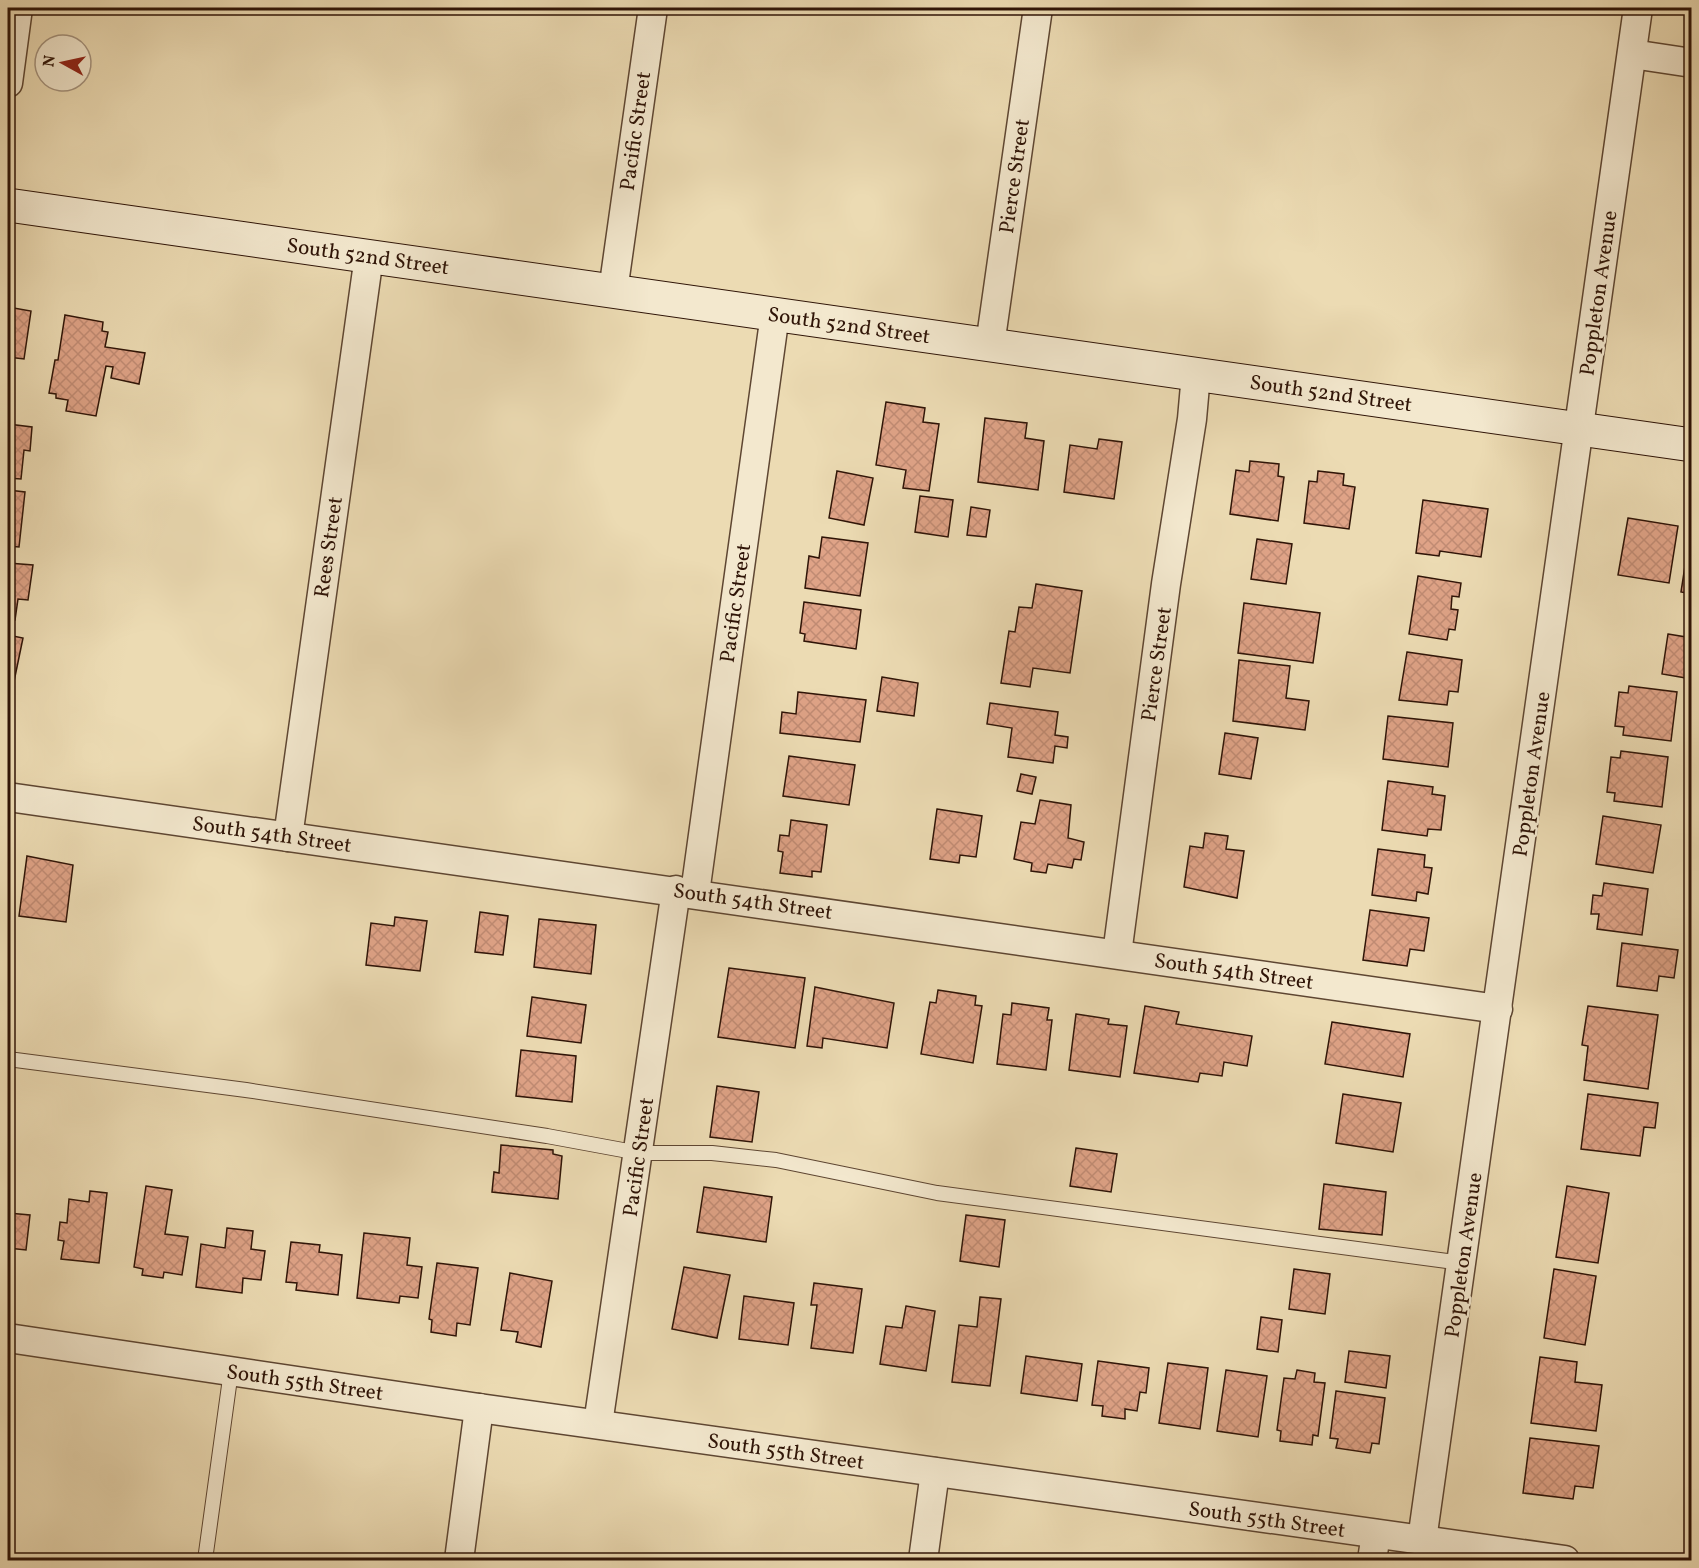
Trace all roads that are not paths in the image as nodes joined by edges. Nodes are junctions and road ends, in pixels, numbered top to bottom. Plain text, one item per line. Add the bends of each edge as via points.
1 (18, 8) edge
2 (653, 8) edge
3 (1038, 8) edge
4 (1638, 8) edge
5 (1632, 54) junction
6 (1692, 63) edge
7 (8, 83) edge
8 (8, 205) edge
9 (369, 256) junction
10 (613, 291) junction
11 (775, 314) junction
12 (990, 345) junction
13 (1196, 374) junction
14 (1579, 429) junction
15 (1692, 445) edge
16 (8, 797) edge
17 (288, 837) junction
18 (686, 892) junction
19 (1117, 954) junction
20 (1498, 1009) junction
21 (8, 1059) edge
22 (639, 1153) junction
23 (1462, 1263) junction
24 (8, 1338) edge
25 (231, 1371) junction
26 (479, 1408) junction
27 (598, 1424) junction
28 (935, 1473) junction
29 (1422, 1540) junction
30 (1374, 1547) edge
31 (205, 1560) edge
32 (459, 1560) edge
33 (923, 1560) edge
34 (1565, 1560) edge

1 - 7 street
2 - 10 street, Pacific Street
3 - 12 street, Pierce Street
4 - 5 street, Poppleton Avenue
5 - 6 street
5 - 14 street, Poppleton Avenue
8 - 9 street, South 52nd Street
9 - 10 street, South 52nd Street
9 - 17 street, Rees Street
10 - 11 street, South 52nd Street
11 - 12 street, South 52nd Street
11 - 18 street, Pacific Street
12 - 13 street, South 52nd Street
13 - 14 street, South 52nd Street
13 - 19 street, Pierce Street
14 - 15 street, South 52nd Street
14 - 20 street, Poppleton Avenue
16 - 17 street, South 54th Street
17 - 18 street, South 54th Street
18 - 19 street, South 54th Street
18 - 22 street, Pacific Street
19 - 20 street, South 54th Street
20 - 23 street, Poppleton Avenue
21 - 22 lane via 246,1090
22 - 23 lane via 712,1153 776,1160 937,1193
22 - 27 street, Pacific Street
23 - 29 street, Poppleton Avenue
24 - 25 street, South 55th Street
25 - 26 street, South 55th Street
25 - 31 lane
26 - 27 street, South 55th Street
26 - 32 street
27 - 28 street, South 55th Street
28 - 30 street, South 55th Street
28 - 33 street
29 - 30 street, South 55th Street
29 - 34 street, South 55th Street

